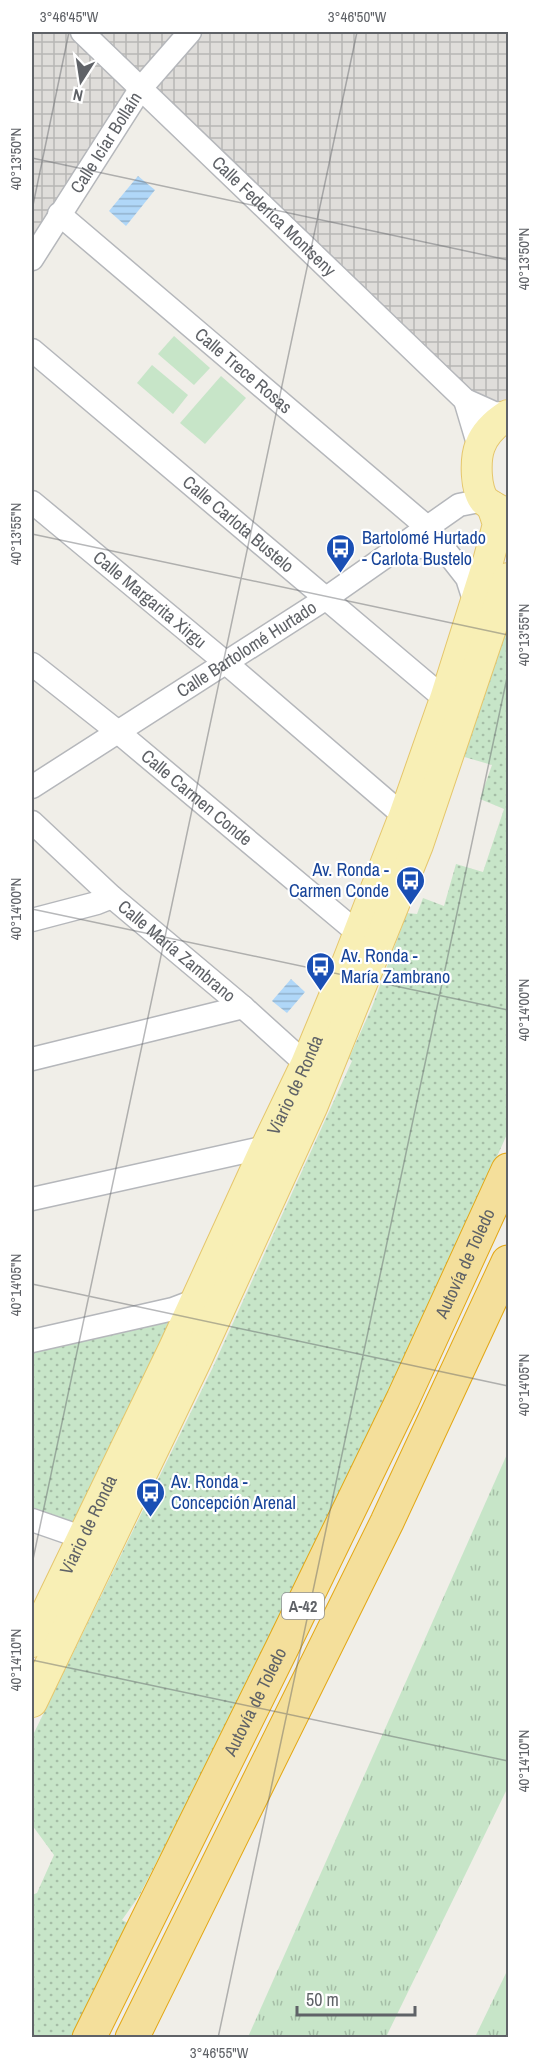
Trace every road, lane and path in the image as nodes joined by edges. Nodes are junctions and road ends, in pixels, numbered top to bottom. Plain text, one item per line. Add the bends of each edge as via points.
1 (82, 32) edge
2 (190, 32) edge
3 (141, 88) junction
4 (59, 214) junction
5 (32, 260) edge
6 (32, 350) edge
7 (465, 400) junction
8 (508, 415) edge
9 (483, 491) edge
10 (32, 502) edge
11 (427, 527) junction
12 (396, 548) junction
13 (508, 578) edge
14 (325, 599) junction
15 (475, 603) junction
16 (226, 663) junction
17 (32, 664) edge
18 (445, 699) junction
19 (118, 732) junction
20 (32, 787) edge
21 (404, 816) junction
22 (32, 822) edge
23 (112, 897) junction
24 (32, 920) edge
25 (359, 934) junction
26 (243, 1007) junction
27 (32, 1059) edge
28 (316, 1069) junction
29 (266, 1147) junction
30 (508, 1170) edge
31 (32, 1199) edge
32 (508, 1262) edge
33 (225, 1300) junction
34 (194, 1301) junction
35 (32, 1341) edge
36 (32, 1520) edge
37 (84, 1538) junction
38 (32, 1642) edge
39 (32, 1702) edge
40 (89, 2037) edge
41 (132, 2037) edge

1 - 3 street, Calle Federica Montseny
2 - 3 street, Calle Icíar Bollaín
3 - 4 street, Calle Icíar Bollaín
3 - 7 street, Calle Federica Montseny
4 - 5 street, Calle Icíar Bollaín
4 - 11 street, Calle Trece Rosas
6 - 14 street, Calle Carlota Bustelo
7 - 8 street, Calle Federica Montseny
7 - 9 street, Calle Federica Montseny
8 - 9 main road via 489,431
9 - 11 street, Calle Bartolomé Hurtado
9 - 15 main road, Viario de Ronda via 498,524
10 - 16 street, Calle Margarita Xirgu
11 - 12 street, Calle Bartolomé Hurtado
12 - 14 street, Calle Bartolomé Hurtado
12 - 15 street via 442,546 467,578
13 - 28 main road, Viario de Ronda via 418,845
14 - 16 street, Calle Bartolomé Hurtado
14 - 18 street, Calle Carlota Bustelo
15 - 18 main road, Viario de Ronda
16 - 19 street, Calle Bartolomé Hurtado
16 - 21 street, Calle Margarita Xirgu
17 - 19 street, Calle Carmen Conde
18 - 21 main road, Viario de Ronda
19 - 20 street, Calle Bartolomé Hurtado
19 - 25 street, Calle Carmen Conde
21 - 25 main road, Viario de Ronda
22 - 23 street, Calle María Zambrano
23 - 24 street
23 - 26 street, Calle María Zambrano
25 - 28 main road, Viario de Ronda
26 - 27 street
26 - 28 street, Calle María Zambrano
28 - 29 main road, Viario de Ronda
28 - 33 main road, Viario de Ronda
29 - 31 street
29 - 34 main road, Viario de Ronda
30 - 40 highway, Autovía de Toledo / A-42 via 378,1451
32 - 41 highway, Autovía de Toledo / A-42 via 387,1522
33 - 34 street via 208,1306
33 - 39 main road, Viario de Ronda
34 - 35 street
34 - 37 main road, Viario de Ronda
36 - 37 street
37 - 38 main road, Viario de Ronda

